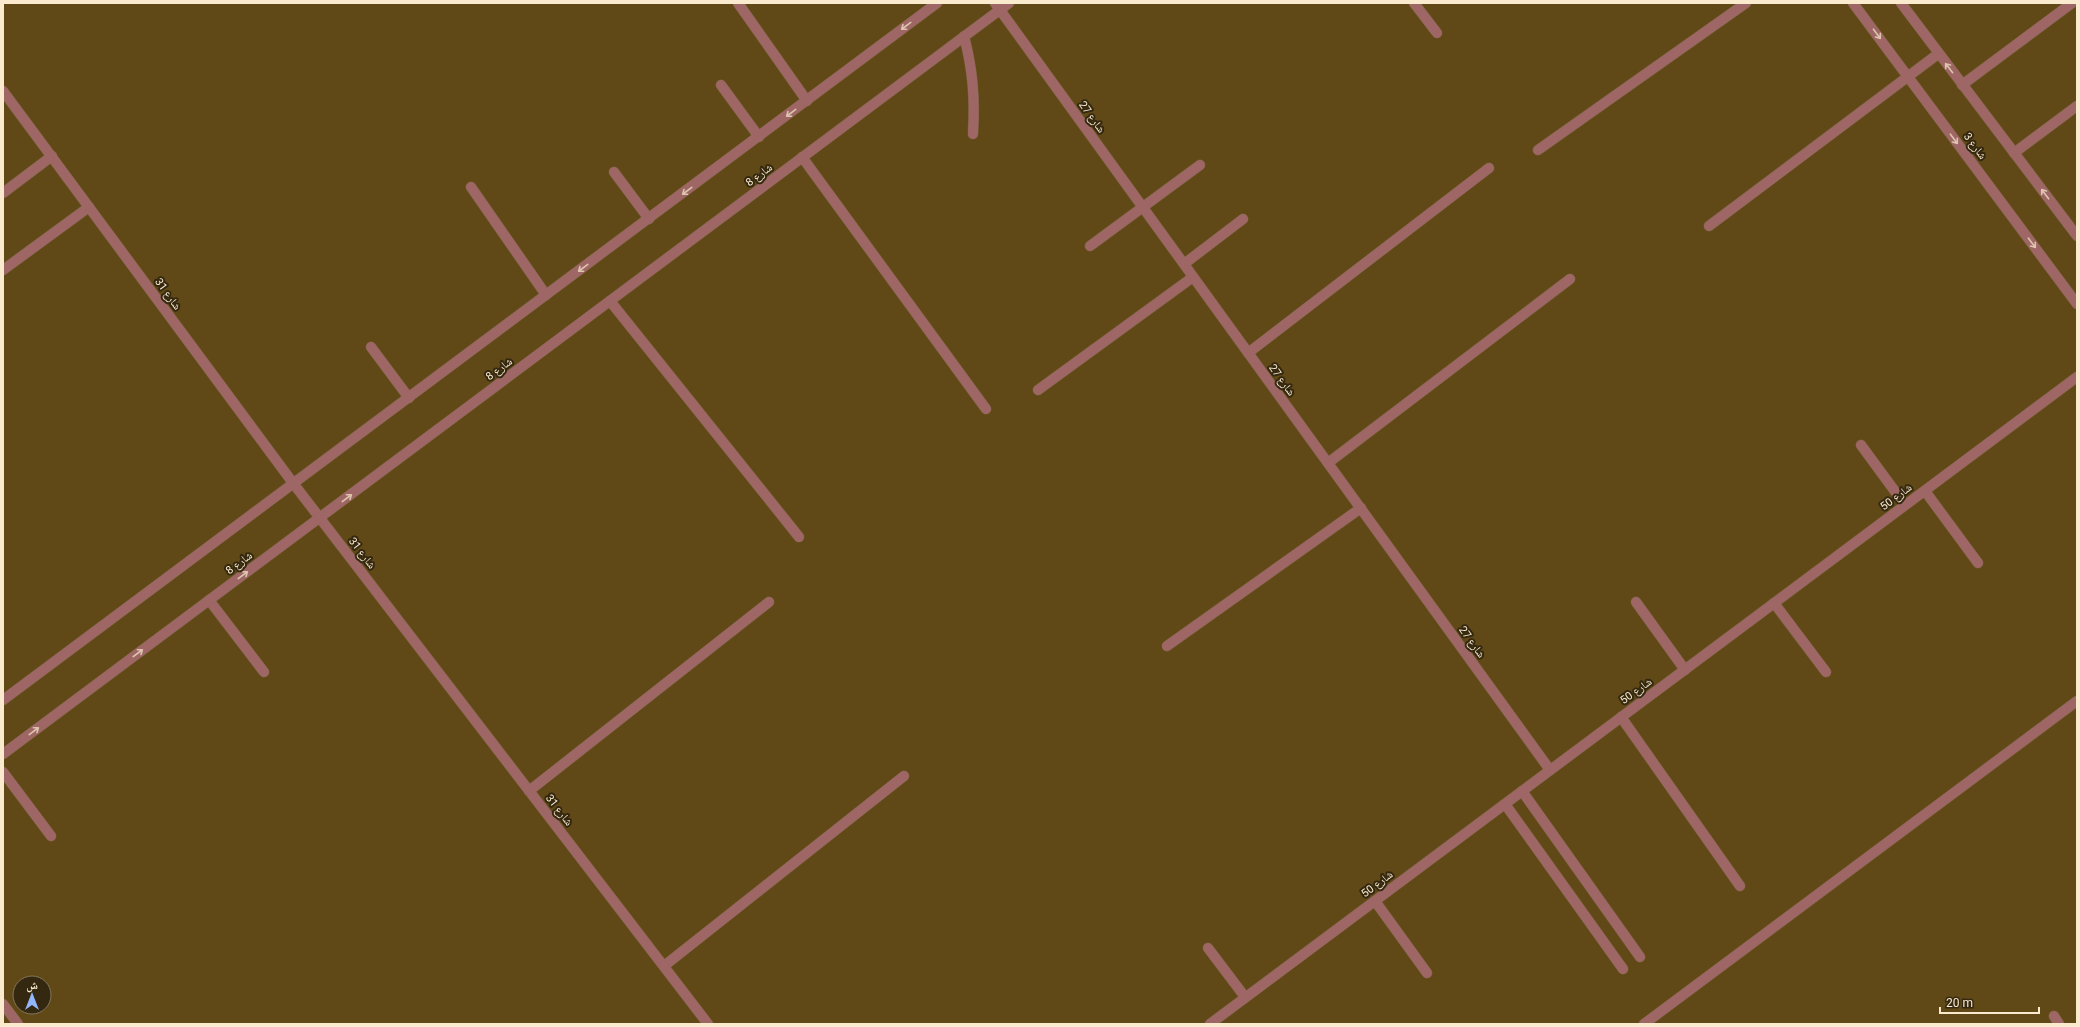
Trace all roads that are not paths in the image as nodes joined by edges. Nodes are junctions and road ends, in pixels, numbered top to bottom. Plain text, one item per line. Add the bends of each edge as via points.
1 (738, 3) edge
2 (937, 3) edge
3 (1009, 3) edge
4 (1414, 3) edge
5 (1746, 3) edge
6 (1853, 3) edge
7 (1901, 3) edge
8 (2072, 3) edge
9 (998, 7) edge
10 (1437, 33) dead end
11 (964, 36) junction
12 (1938, 54) junction
13 (1908, 76) junction
14 (721, 85) dead end
15 (1962, 85) junction
16 (3, 91) edge
17 (807, 101) junction
18 (2077, 106) edge
19 (973, 134) dead end
20 (759, 136) junction
21 (1538, 150) dead end
22 (2014, 153) junction
23 (52, 156) junction
24 (802, 157) junction
25 (1200, 165) dead end
26 (1489, 168) dead end
27 (614, 172) dead end
28 (470, 187) dead end
29 (3, 193) edge
30 (89, 207) junction
31 (1143, 207) junction
32 (649, 219) junction
33 (1243, 219) dead end
34 (1709, 226) dead end
35 (2077, 236) edge
36 (1090, 246) dead end
37 (1184, 264) junction
38 (3, 270) edge
39 (1193, 277) junction
40 (1570, 279) dead end
41 (546, 295) junction
42 (610, 301) junction
43 (2077, 304) edge
44 (371, 347) dead end
45 (1248, 353) junction
46 (2077, 377) edge
47 (1038, 390) dead end
48 (409, 398) junction
49 (986, 409) dead end
50 (1861, 446) dead end
51 (1328, 463) junction
52 (293, 483) junction
53 (1925, 490) junction
54 (1905, 505) junction
55 (1361, 508) junction
56 (320, 518) junction
57 (799, 537) dead end
58 (1978, 563) dead end
59 (209, 600) junction
60 (769, 602) dead end
61 (1636, 602) dead end
62 (1774, 603) junction
63 (1167, 646) dead end
64 (1685, 670) junction
65 (264, 672) dead end
66 (1826, 672) dead end
67 (3, 700) edge
68 (2077, 701) edge
69 (1621, 717) junction
70 (3, 754) edge
71 (1550, 770) junction
72 (3, 772) edge
73 (904, 776) dead end
74 (529, 791) junction
75 (1522, 791) junction
76 (1505, 804) junction
77 (51, 836) dead end
78 (1740, 886) dead end
79 (1375, 901) junction
80 (1208, 948) dead end
81 (1640, 957) dead end
82 (664, 966) junction
83 (1623, 969) dead end
84 (1427, 973) dead end
85 (1245, 997) junction
86 (3, 1004) edge
87 (18, 1024) edge
88 (708, 1024) edge
89 (1210, 1024) edge
90 (1644, 1024) edge

1 - 17 street
2 -> 17 street
3 - 9 street, شارع 8
4 - 10 street
5 - 21 street
6 -> 13 street, شارع 3
7 - 12 street
8 - 15 street
9 - 11 street, شارع 8
9 - 31 street, شارع 27
11 - 19 street via 973,75
11 - 24 street, شارع 8
12 - 13 street
15 -> 12 street
13 - 34 street
13 -> 43 street, شارع 3
14 - 20 street
15 - 22 street
16 - 23 street, شارع 31
17 -> 20 street
18 - 22 street
20 -> 32 street
35 -> 22 street
23 - 29 street
23 - 30 street, شارع 31
24 - 42 street, شارع 8
24 - 49 street
25 - 31 street
26 - 45 street
27 - 32 street
28 - 41 street
30 - 38 street
30 - 52 street, شارع 31
31 - 36 street
31 - 37 street, شارع 27
32 -> 41 street
33 - 37 street
37 - 39 street, شارع 27
39 - 45 street, شارع 27
39 - 47 street
40 - 51 street
41 - 48 street
56 -> 42 street, شارع 8
42 - 57 street
44 - 48 street
45 - 51 street, شارع 27
46 - 53 street, شارع 50
48 - 52 street
50 - 54 street
51 - 55 street, شارع 27
52 - 56 street, شارع 31
52 - 67 street
53 - 54 street, شارع 50
53 - 58 street
54 - 62 street, شارع 50
55 - 63 street
55 - 71 street, شارع 27
59 -> 56 street, شارع 8
56 - 74 street, شارع 31
59 - 65 street
70 -> 59 street, شارع 8
60 - 74 street
61 - 64 street
62 - 64 street, شارع 50
62 - 66 street
64 - 69 street, شارع 50
68 - 90 street
69 - 71 street, شارع 50
69 - 78 street
71 - 75 street, شارع 50
72 - 77 street
73 - 82 street
74 - 82 street, شارع 31
75 - 76 street, شارع 50
75 - 81 street
76 - 79 street, شارع 50
76 - 83 street
79 - 84 street
79 - 85 street, شارع 50
80 - 85 street
82 - 88 street, شارع 31
85 - 89 street, شارع 50
86 - 87 street

